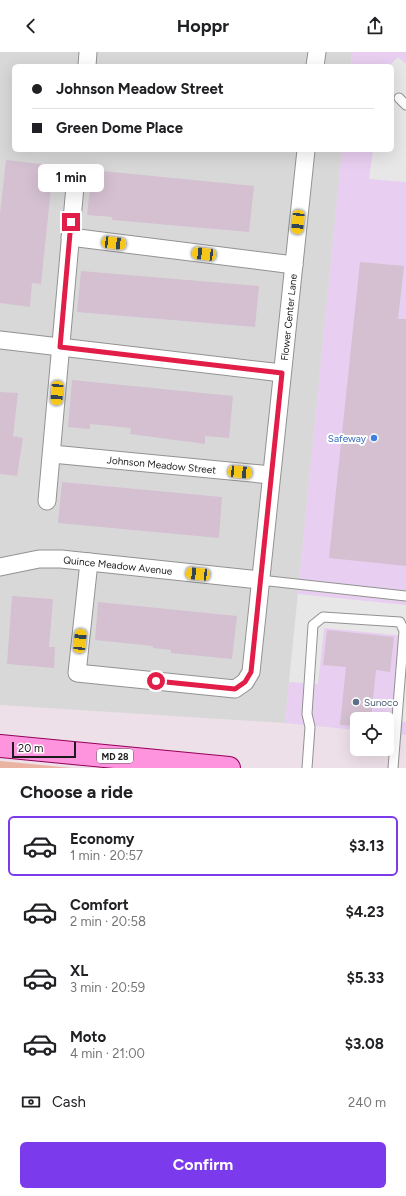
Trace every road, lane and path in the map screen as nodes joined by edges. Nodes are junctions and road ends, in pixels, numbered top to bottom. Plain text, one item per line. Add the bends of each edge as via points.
1 (88, 52) edge
2 (316, 52) edge
3 (87, 64) edge
4 (315, 64) edge
5 (306, 152) edge
6 (76, 175) dead end
7 (70, 237) junction
8 (294, 265) junction
9 (0, 340) edge
10 (60, 347) junction
11 (282, 373) junction
12 (52, 454) junction
13 (271, 475) junction
14 (47, 501) dead end
15 (89, 562) junction
16 (0, 567) edge
17 (260, 580) junction
18 (406, 596) edge
19 (0, 746) edge
20 (230, 768) edge
21 (307, 768) edge
22 (393, 768) edge

1 - 3 street
2 - 4 street
5 - 8 street, Flower Center Lane
6 - 7 street
7 - 8 street
7 - 10 street
8 - 11 street, Flower Center Lane
9 - 10 street
10 - 11 street
10 - 12 street
11 - 13 street, Flower Center Lane
12 - 13 street, Johnson Meadow Street
12 - 14 street
13 - 17 street, Flower Center Lane
15 - 16 street, Quince Meadow Avenue via 39,558
15 - 17 street, Quince Meadow Avenue
15 - 17 street via 77,673 235,689 245,682 251,672
17 - 18 lane
19 - 20 main road, MD 28
21 - 22 lane via 310,727 306,714 313,625 323,617 400,622 404,631

